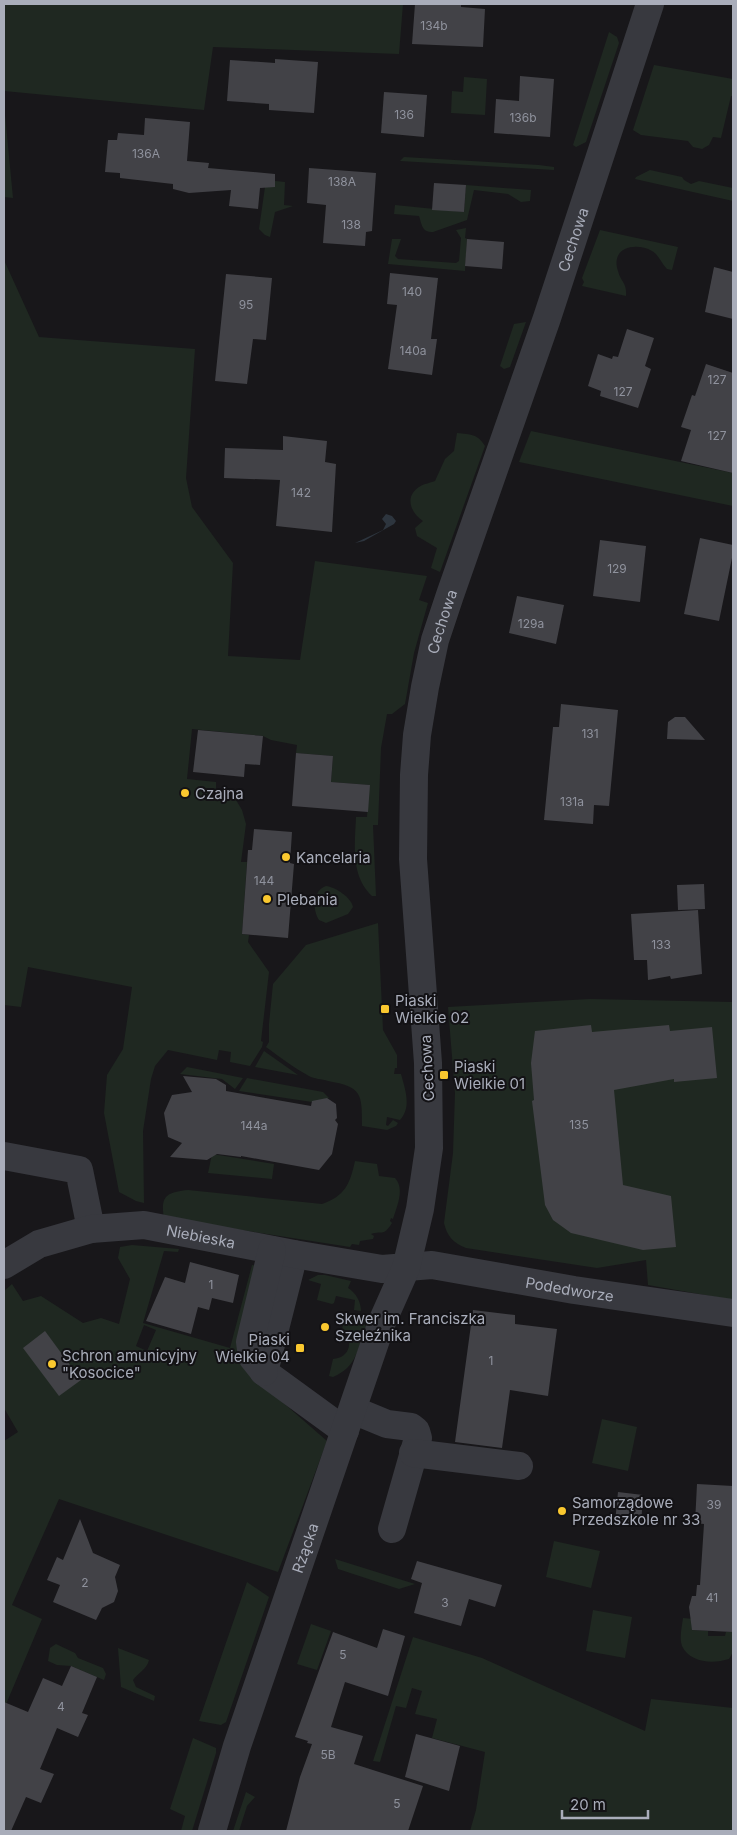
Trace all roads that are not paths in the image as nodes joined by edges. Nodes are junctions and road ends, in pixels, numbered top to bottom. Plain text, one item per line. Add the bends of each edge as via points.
1 (650, 4) edge
2 (4, 1156) edge
3 (91, 1229) junction
4 (283, 1252) junction
5 (4, 1265) edge
6 (406, 1268) junction
7 (733, 1313) edge
8 (349, 1420) junction
9 (414, 1453) junction
10 (519, 1466) dead end
11 (392, 1529) dead end
12 (212, 1831) edge

1 - 6 street, Cechowa via 435,640 425,687 414,775 414,860 428,1063 429,1148 420,1209
2 - 3 street via 79,1170
3 - 4 street, Niebieska via 144,1225
3 - 5 street, Niebieska via 39,1244
4 - 6 street, Niebieska via 382,1269
4 - 8 street via 264,1372
6 - 7 street, Podedworze via 440,1266
6 - 8 street, Rżącka via 382,1322
8 - 9 street via 411,1427 418,1438
8 - 12 street, Rżącka via 237,1746
9 - 10 street
9 - 11 street

